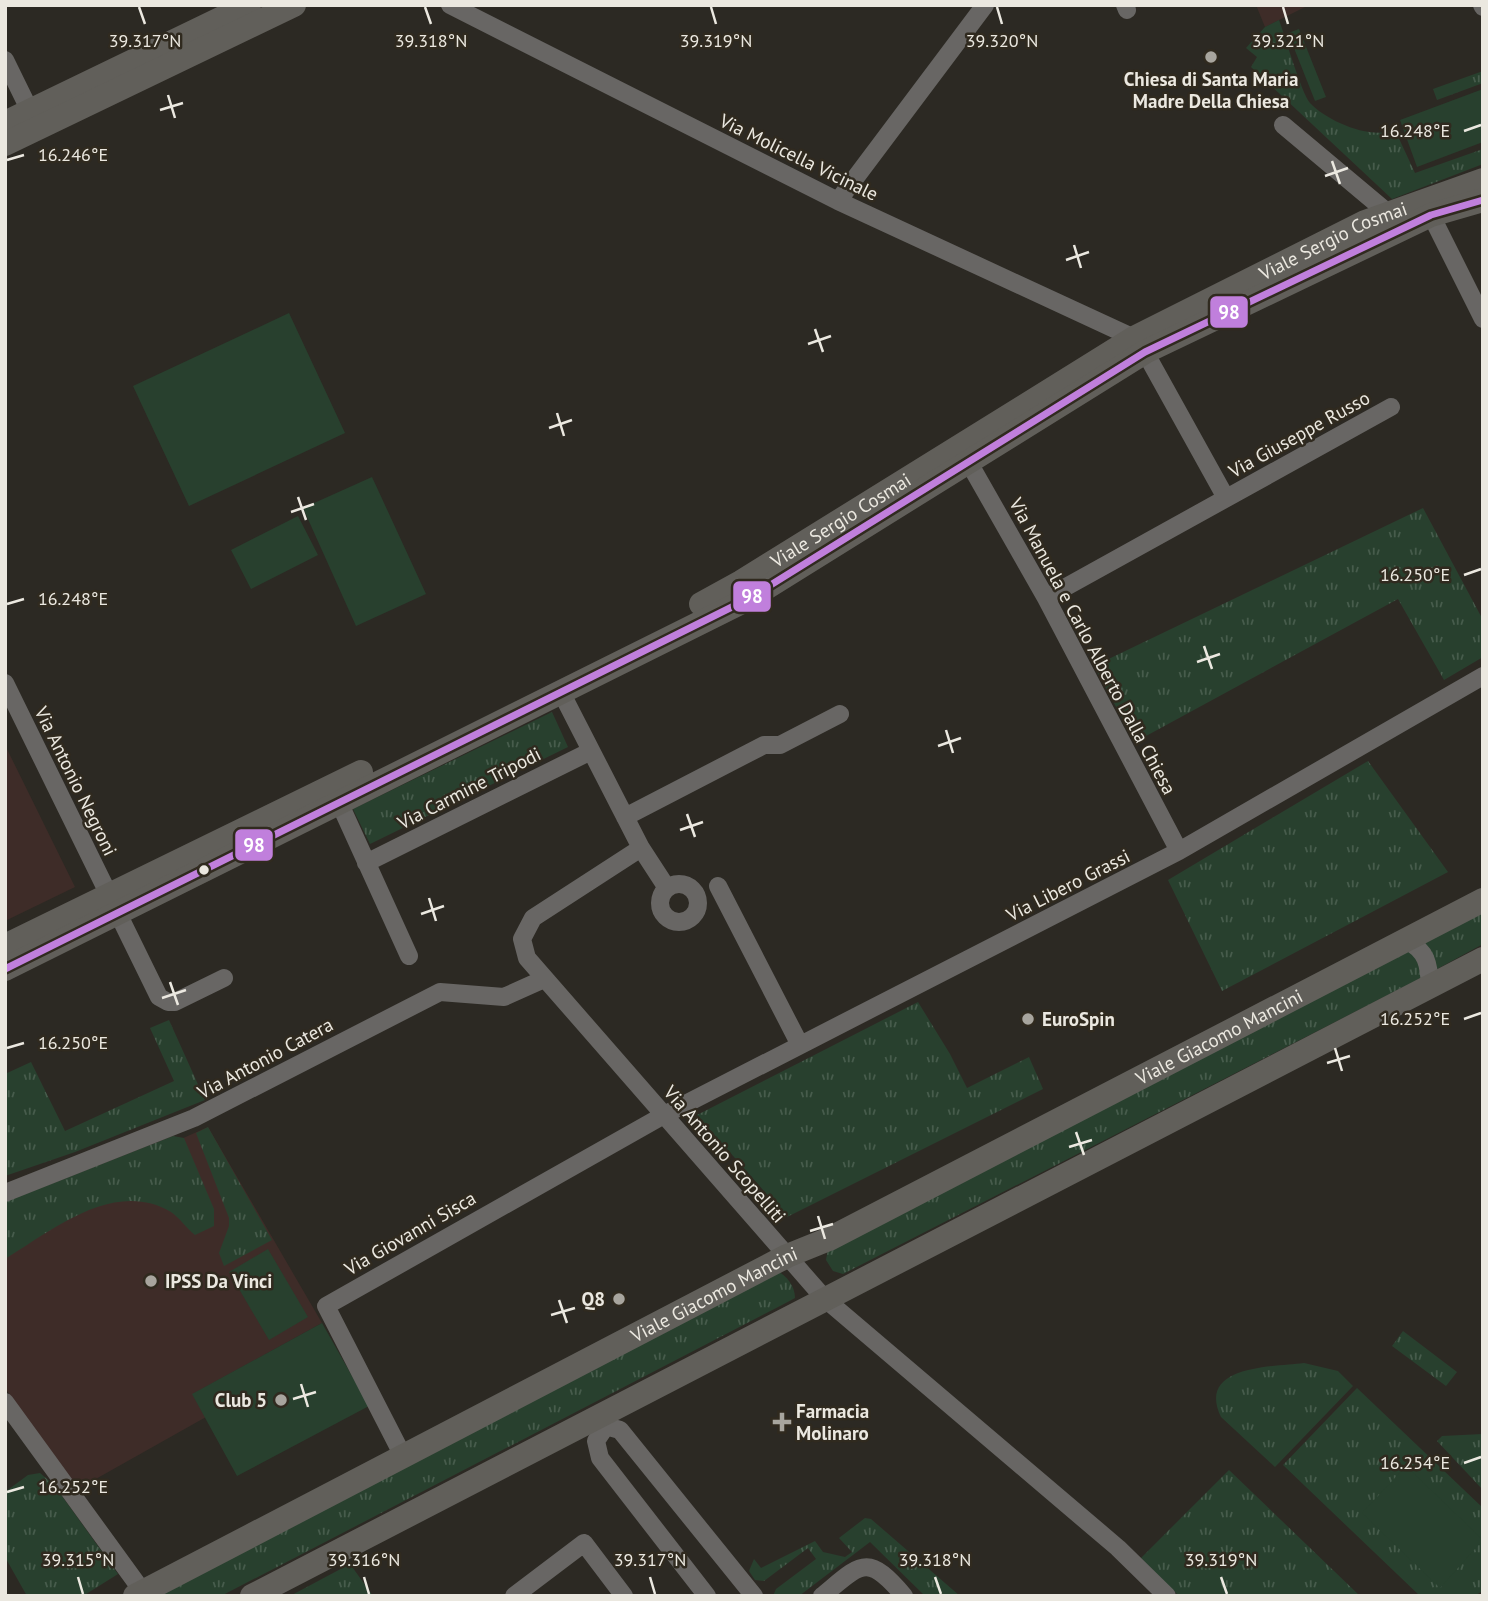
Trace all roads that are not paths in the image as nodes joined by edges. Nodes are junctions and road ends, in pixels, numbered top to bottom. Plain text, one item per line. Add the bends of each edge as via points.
1 (249, 5) edge
2 (294, 5) edge
3 (450, 5) edge
4 (985, 5) edge
5 (5, 60) edge
6 (30, 111) junction
7 (5, 122) edge
8 (1283, 125) dead end
9 (5, 144) edge
10 (1483, 180) edge
11 (1483, 200) edge
12 (838, 201) junction
13 (1388, 213) junction
14 (1431, 215) junction
15 (1483, 319) edge
16 (1140, 345) junction
17 (1391, 407) dead end
18 (963, 453) junction
19 (1226, 498) junction
20 (1046, 598) junction
21 (1483, 676) edge
22 (5, 683) edge
23 (560, 690) junction
24 (841, 715) dead end
25 (591, 751) junction
26 (339, 802) junction
27 (625, 817) junction
28 (641, 848) junction
29 (1179, 851) junction
30 (366, 863) junction
31 (718, 886) dead end
32 (667, 888) dead end
33 (1483, 900) edge
34 (113, 906) junction
35 (1406, 940) junction
36 (409, 956) dead end
37 (1483, 959) edge
38 (6, 961) edge
39 (224, 978) dead end
40 (544, 978) junction
41 (1430, 987) junction
42 (800, 1045) junction
43 (664, 1115) junction
44 (5, 1193) edge
45 (787, 1256) junction
46 (824, 1298) junction
47 (5, 1402) edge
48 (603, 1421) junction
49 (403, 1456) junction
50 (139, 1594) edge
51 (252, 1596) edge
52 (514, 1596) edge
53 (624, 1596) edge
54 (707, 1596) edge
55 (754, 1596) edge
56 (822, 1596) edge
57 (904, 1596) edge
58 (1167, 1596) edge

1 - 6 street
2 - 9 street
3 - 12 street, Via Molicella Vicinale
4 - 12 street
5 - 6 street
6 - 7 street
8 - 13 street
10 - 13 street, Viale Sergio Cosmai
11 - 14 street, Viale Sergio Cosmai
12 - 16 street, Via Molicella Vicinale
13 - 16 street, Viale Sergio Cosmai
14 - 15 street
14 - 16 street, Viale Sergio Cosmai
16 - 18 street, Viale Sergio Cosmai
16 - 19 street, Via Giuseppe Russo
17 - 19 street, Via Giuseppe Russo
18 - 20 street, Via Manuela e Carlo Alberto Dalla Chiesa
18 - 23 street, Viale Sergio Cosmai via 748,599
18 - 34 street, Viale Sergio Cosmai via 687,611
19 - 20 street, Via Giuseppe Russo
20 - 29 street, Via Manuela e Carlo Alberto Dalla Chiesa
21 - 29 street, Via Libero Grassi
22 - 34 street, Via Antonio Negroni
23 - 25 street
23 - 26 street, Viale Sergio Cosmai
24 - 27 street via 780,744 764,745
25 - 27 street
25 - 30 street, Via Carmine Tripodi
26 - 30 street
26 - 34 street, Viale Sergio Cosmai
27 - 28 street
28 - 32 street
28 - 40 street, Via Antonio Scopelliti via 533,918 522,947
29 - 42 street, Via Libero Grassi
30 - 36 street
31 - 42 street
33 - 35 street, Viale Giacomo Mancini
34 - 38 street, Viale Sergio Cosmai
34 - 39 street, Via Antonio Negroni via 163,1001 175,1002
35 - 41 street via 1422,949 1429,965
35 - 45 street, Viale Giacomo Mancini via 841,1233
37 - 41 street
40 - 43 street, Via Antonio Scopelliti
40 - 44 street, Via Antonio Catera via 504,998 440,992 194,1118
41 - 46 street
42 - 43 street, Via Libero Grassi
43 - 45 street, Via Antonio Scopelliti
43 - 49 street, Via Giovanni Sisca via 326,1306
45 - 46 street, Via Antonio Scopelliti
45 - 49 street, Viale Giacomo Mancini
46 - 48 street
46 - 58 street, Via Antonio Scopelliti via 1118,1548
47 - 50 street
48 - 51 street
48 - 54 street via 596,1441 600,1458
48 - 55 street via 620,1430
49 - 50 street, Viale Giacomo Mancini
52 - 53 street via 584,1543
56 - 57 street via 855,1569 872,1567 883,1572

